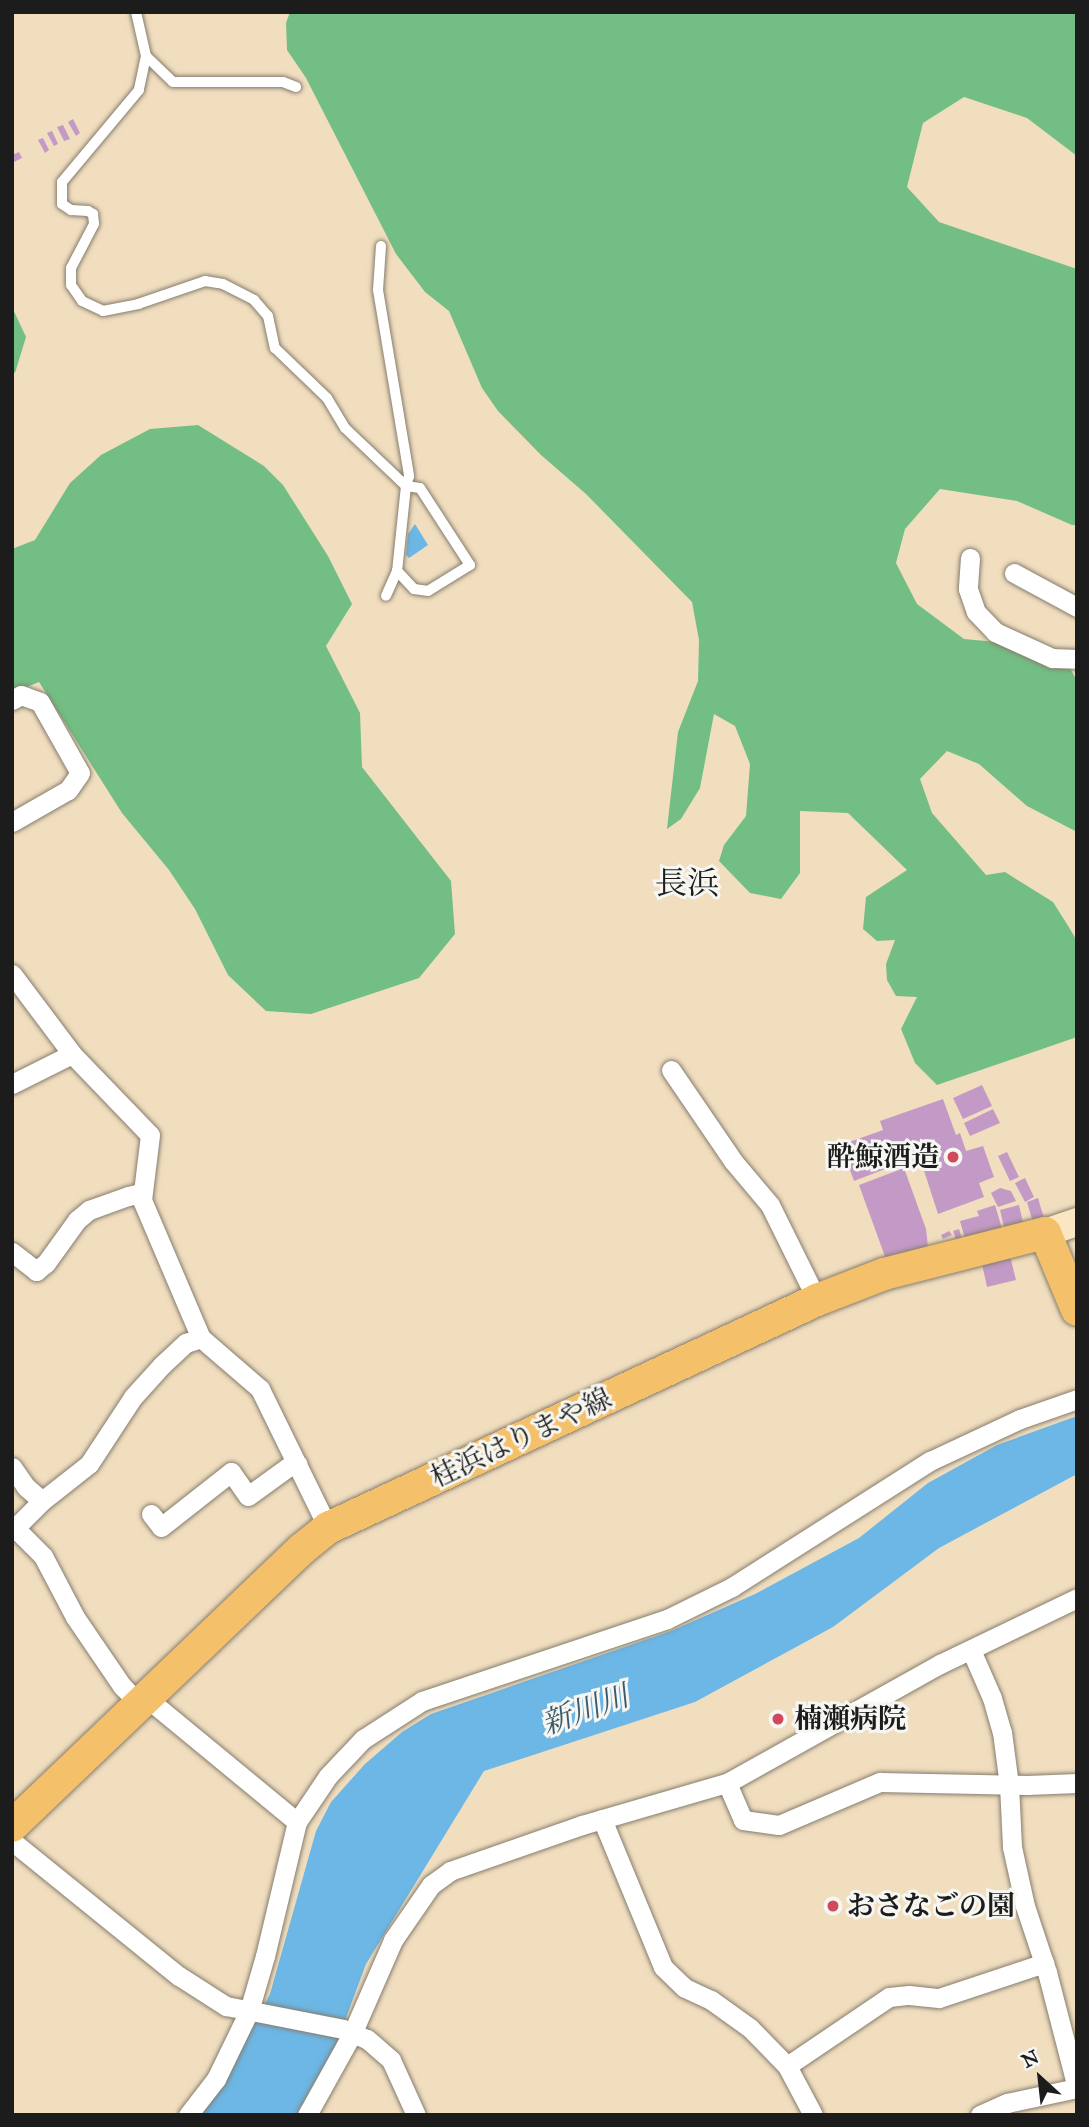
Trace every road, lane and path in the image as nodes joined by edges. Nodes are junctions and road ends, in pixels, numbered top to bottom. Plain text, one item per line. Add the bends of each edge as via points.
1 (136, 12) edge
2 (146, 56) junction
3 (296, 87) dead end
4 (381, 246) dead end
5 (406, 486) junction
6 (970, 558) dead end
7 (397, 571) junction
8 (1013, 573) dead end
9 (386, 596) dead end
10 (1077, 607) edge
11 (1077, 659) edge
12 (12, 700) edge
13 (12, 822) edge
14 (12, 974) edge
15 (72, 1054) junction
16 (671, 1070) dead end
17 (12, 1084) edge
18 (142, 1200) junction
19 (1077, 1222) edge
20 (1045, 1233) junction
21 (12, 1252) edge
22 (817, 1300) junction
23 (1077, 1310) edge
24 (201, 1338) junction
25 (1077, 1399) edge
26 (298, 1464) junction
27 (12, 1466) edge
28 (42, 1501) junction
29 (151, 1514) dead end
30 (328, 1528) junction
31 (14, 1530) edge
32 (1077, 1598) edge
33 (971, 1650) junction
34 (140, 1704) junction
35 (727, 1783) junction
36 (1077, 1783) edge
37 (1009, 1785) junction
38 (602, 1819) junction
39 (297, 1822) junction
40 (12, 1826) edge
41 (12, 1841) edge
42 (1044, 1963) junction
43 (252, 2011) junction
44 (347, 2032) junction
45 (787, 2066) junction
46 (1077, 2088) edge
47 (188, 2115) edge
48 (307, 2115) edge
49 (416, 2115) edge
50 (813, 2115) edge
51 (980, 2115) edge

1 - 2 lane
2 - 3 lane via 173,82 283,82
2 - 5 lane via 139,90 62,182 62,205 88,211 94,224 71,268 71,285 82,302 103,311 205,281 223,284 254,300 268,316 275,348 327,398 345,428
4 - 5 lane via 378,290 409,475
5 - 7 lane
5 - 7 lane via 421,488 470,565 428,591 414,589
6 - 11 street via 968,589 976,612 995,632 1052,658
7 - 9 lane
8 - 10 street
12 - 13 street via 21,695 40,702 80,772 68,790
14 - 15 street
15 - 17 street
15 - 18 street via 150,1135
16 - 22 street via 733,1161 770,1205
18 - 21 street via 137,1194 89,1210 36,1271
18 - 24 street
19 - 20 main road
20 - 22 main road, 桂浜はりまや線 via 896,1270
20 - 23 main road
22 - 30 main road, 桂浜はりまや線
24 - 26 street via 260,1389
24 - 28 street via 186,1343 162,1365 134,1397 89,1464
25 - 39 street via 1020,1419 930,1461 732,1587 667,1619 422,1701 382,1724 348,1754
26 - 29 street via 248,1496 231,1472 161,1527
26 - 30 street
27 - 28 street
28 - 31 street
30 - 34 main road, 桂浜はりまや線
31 - 34 street via 43,1556 75,1617 122,1686
32 - 33 street
33 - 35 street
33 - 37 street via 1002,1732
34 - 39 street via 154,1704
34 - 40 main road, 桂浜はりまや線
35 - 37 street via 743,1820 779,1825 880,1782
35 - 38 street
36 - 37 street
37 - 42 street via 1012,1847
38 - 44 street via 450,1871 431,1885 393,1940
38 - 45 street via 663,1967 685,1988 750,2028
39 - 43 street
41 - 43 street via 179,1976 226,2006
42 - 45 street via 939,1998 889,1997
42 - 46 street
43 - 44 street
43 - 47 street via 216,2079
44 - 48 street
44 - 49 street via 367,2039 391,2060
45 - 50 street
46 - 51 street via 1007,2103

